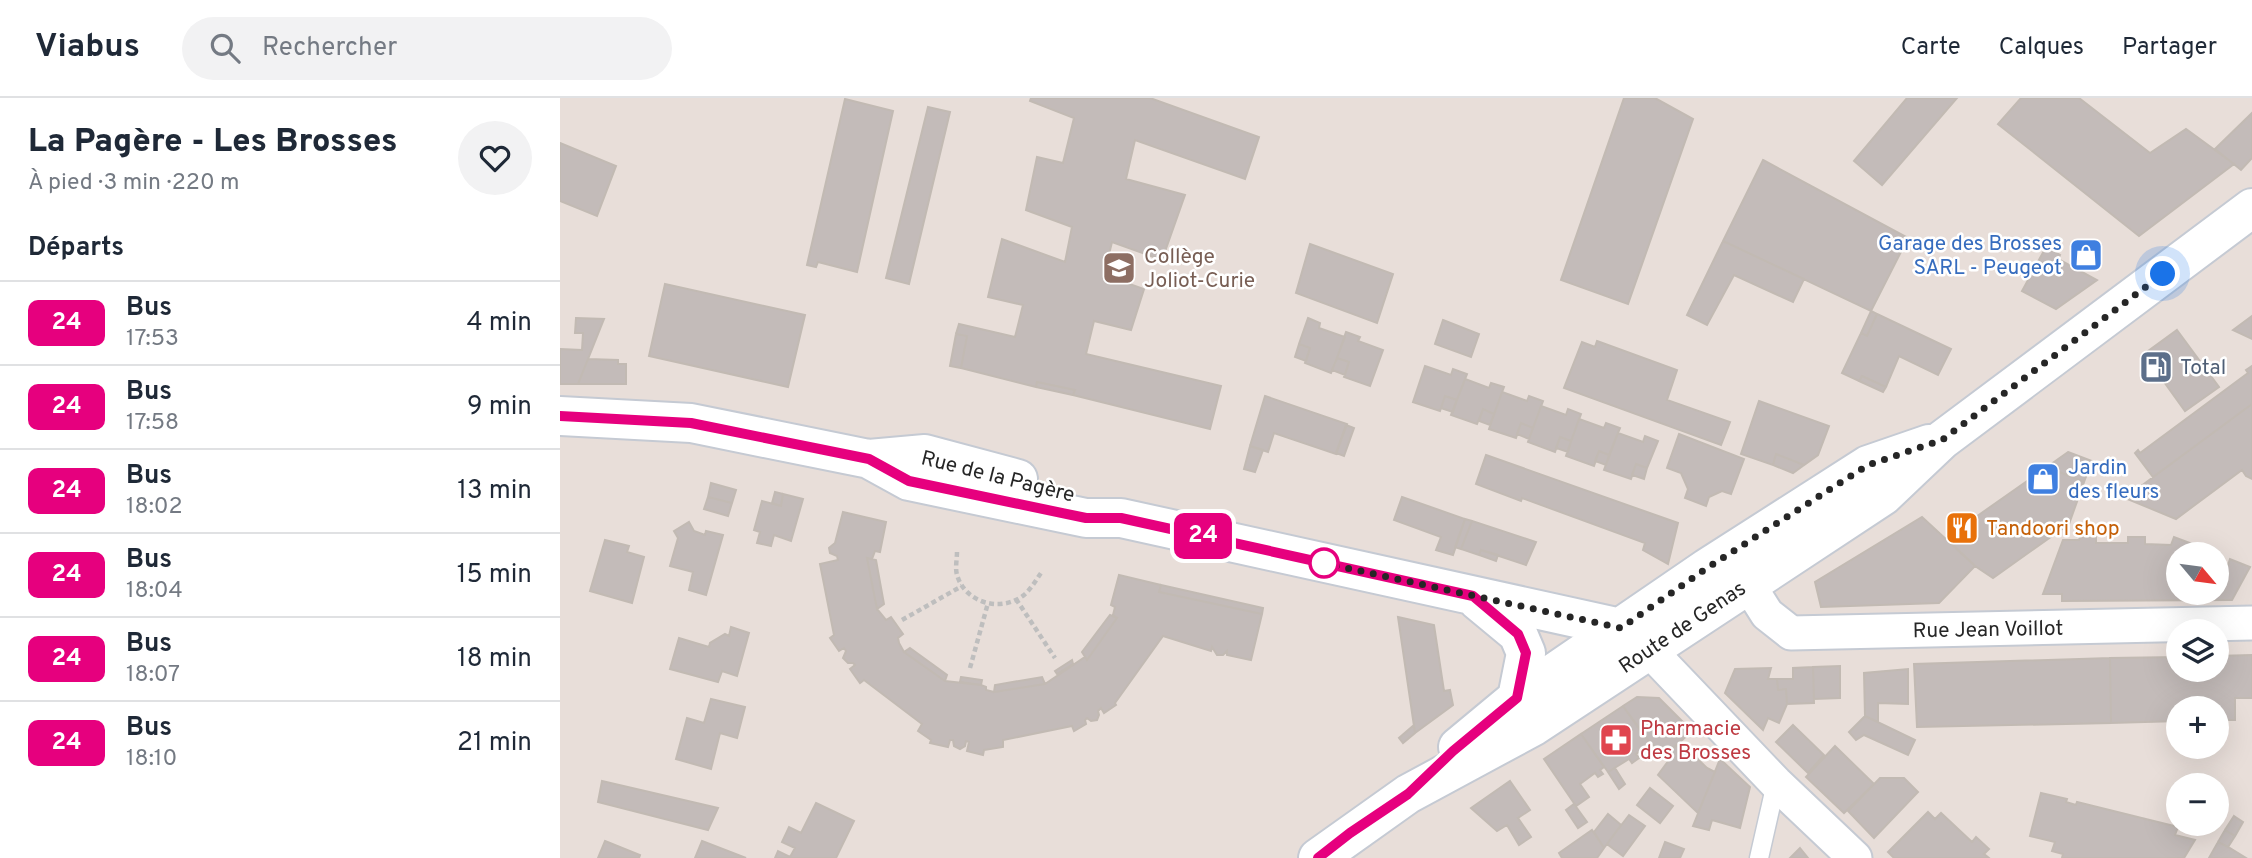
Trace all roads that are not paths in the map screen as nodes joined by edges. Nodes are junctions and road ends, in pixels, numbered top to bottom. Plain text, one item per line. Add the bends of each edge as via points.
1 (2252, 208) edge
2 (560, 416) edge
3 (1738, 569) junction
4 (1473, 596) junction
5 (2252, 623) edge
6 (1635, 639) junction
7 (1517, 698) junction
8 (1776, 783) junction
9 (1408, 794) junction
10 (1318, 858) edge
11 (1759, 858) edge
12 (1855, 858) edge

1 - 3 main road, Route de Genas via 1942,440 1868,465
2 - 4 main road, Rue de la Pagère via 691,423 869,459 925,454 1089,498 1121,518
3 - 5 street, Rue Jean Voillot via 1767,614 1791,634
3 - 6 main road, Route de Genas
4 - 6 main road, Rue de la Pagère
4 - 7 main road, Rue de la Pagère via 1518,634 1526,653
6 - 7 main road, Route de Genas
6 - 8 street
6 - 9 main road, Route de Genas via 1534,726
7 - 9 main road, Route de Genas
8 - 11 lane
8 - 12 street
9 - 10 main road, Route de Genas

